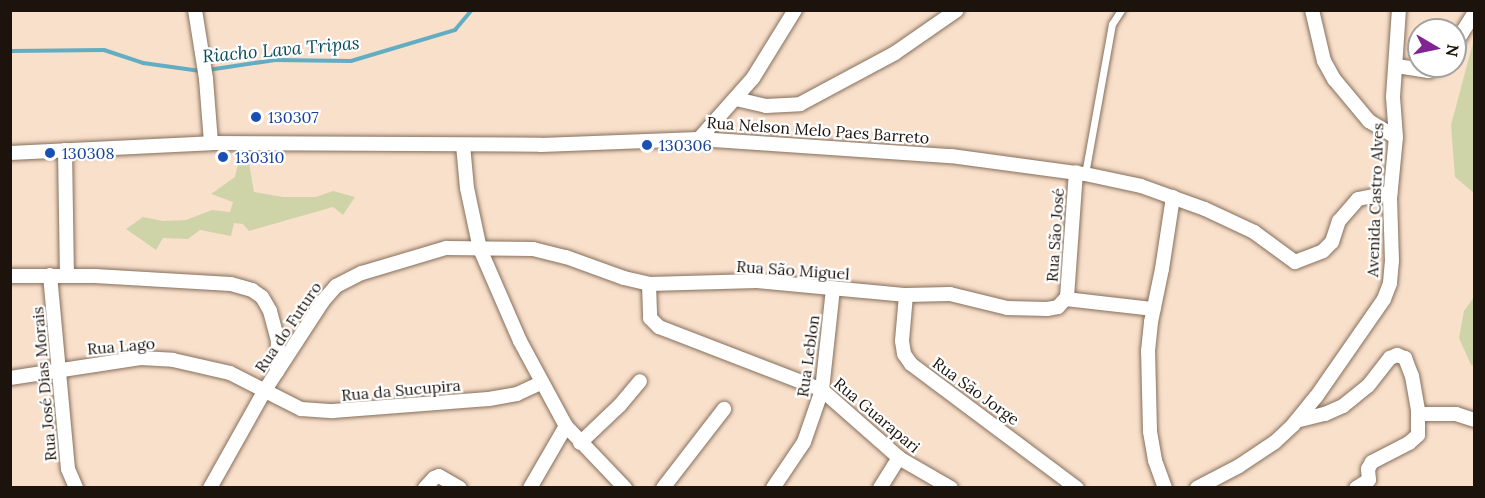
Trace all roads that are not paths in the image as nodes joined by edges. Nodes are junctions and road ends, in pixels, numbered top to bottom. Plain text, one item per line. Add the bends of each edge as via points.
1 (195, 10) edge
2 (795, 10) edge
3 (957, 10) edge
4 (1121, 10) edge
5 (1312, 10) edge
6 (1399, 10) edge
7 (1397, 66) junction
8 (1407, 68) edge
9 (736, 99) junction
10 (1396, 137) junction
11 (699, 139) junction
12 (211, 143) junction
13 (463, 145) junction
14 (65, 150) junction
15 (10, 153) edge
16 (1080, 173) junction
17 (1390, 193) junction
18 (1173, 197) junction
19 (480, 249) junction
20 (50, 275) junction
21 (67, 275) junction
22 (10, 276) edge
23 (649, 284) junction
24 (833, 289) junction
25 (906, 295) junction
26 (1066, 299) junction
27 (1153, 309) junction
28 (57, 371) junction
29 (277, 372) junction
30 (10, 378) edge
31 (640, 381) dead end
32 (541, 383) junction
33 (265, 390) junction
34 (822, 390) junction
35 (724, 409) dead end
36 (1418, 414) junction
37 (1474, 420) edge
38 (1296, 421) junction
39 (566, 426) junction
40 (580, 443) junction
41 (899, 458) junction
42 (76, 488) edge
43 (210, 488) edge
44 (425, 488) edge
45 (460, 488) edge
46 (530, 488) edge
47 (625, 488) edge
48 (663, 488) edge
49 (773, 488) edge
50 (879, 488) edge
51 (951, 488) edge
52 (1077, 488) edge
53 (1165, 488) edge
54 (1197, 488) edge
55 (1356, 488) edge

1 - 12 street
2 - 9 street via 771,52
3 - 9 street via 895,53 800,104 766,106
4 - 16 lane via 1112,24
5 - 10 street via 1324,61 1334,79 1370,121
6 - 7 street, Avenida Castro Alves
7 - 8 street
7 - 10 street, Avenida Castro Alves via 1393,97
9 - 11 street
10 - 17 street, Avenida Castro Alves
11 - 13 street, Rua Nelson Melo Paes Barreto via 622,144
11 - 16 street, Rua Nelson Melo Paes Barreto via 951,156
12 - 13 street, Rua Nelson Melo Paes Barreto
12 - 14 street, Rua Nelson Melo Paes Barreto
13 - 19 street
14 - 15 street, Rua Nelson Melo Paes Barreto
14 - 21 street
16 - 18 street, Rua Nelson Melo Paes Barreto
16 - 26 street, Rua São José
17 - 18 street, Rua Nelson Melo Paes Barreto via 1358,199 1339,221 1332,242 1323,251 1295,262 1254,232
17 - 38 street, Avenida Castro Alves via 1392,261 1384,299
18 - 27 street
19 - 23 street, Rua São Miguel via 532,249
19 - 29 street, Rua do Futuro via 432,251 348,278 323,301
19 - 32 street
20 - 21 street
20 - 22 street
20 - 28 street, Rua José Dias Morais
21 - 29 street via 231,284 252,290 262,297 270,311 278,340
23 - 24 street, Rua São Miguel via 757,281
23 - 34 street, Rua Guarapari via 650,318 659,327
24 - 25 street, Rua São Miguel
24 - 34 street, Rua Leblon
25 - 26 street, Rua São Miguel via 950,294 996,306 1029,309 1058,307
25 - 52 street, Rua São Jorge via 902,341 911,364
26 - 27 street
27 - 53 street via 1148,400 1155,460
28 - 30 street, Rua Lago
28 - 33 street, Rua Lago via 140,358 173,360 230,373
28 - 42 street, Rua José Dias Morais via 68,469
29 - 33 street, Rua do Futuro
31 - 40 street
32 - 33 street, Rua da Sucupira via 516,394 489,399 333,411 301,409
32 - 39 street
33 - 43 street, Rua do Futuro
34 - 41 street, Rua Guarapari
34 - 49 street, Rua Leblon via 804,442
35 - 48 street
36 - 37 street via 1456,414
36 - 38 street via 1408,361 1397,356 1390,358 1368,386 1343,406
36 - 55 street via 1415,439 1372,462 1369,480
38 - 54 street, Avenida Castro Alves via 1275,442
39 - 40 street
39 - 46 street
40 - 47 street
41 - 50 street
41 - 51 street, Rua Guarapari
44 - 45 street via 439,476

